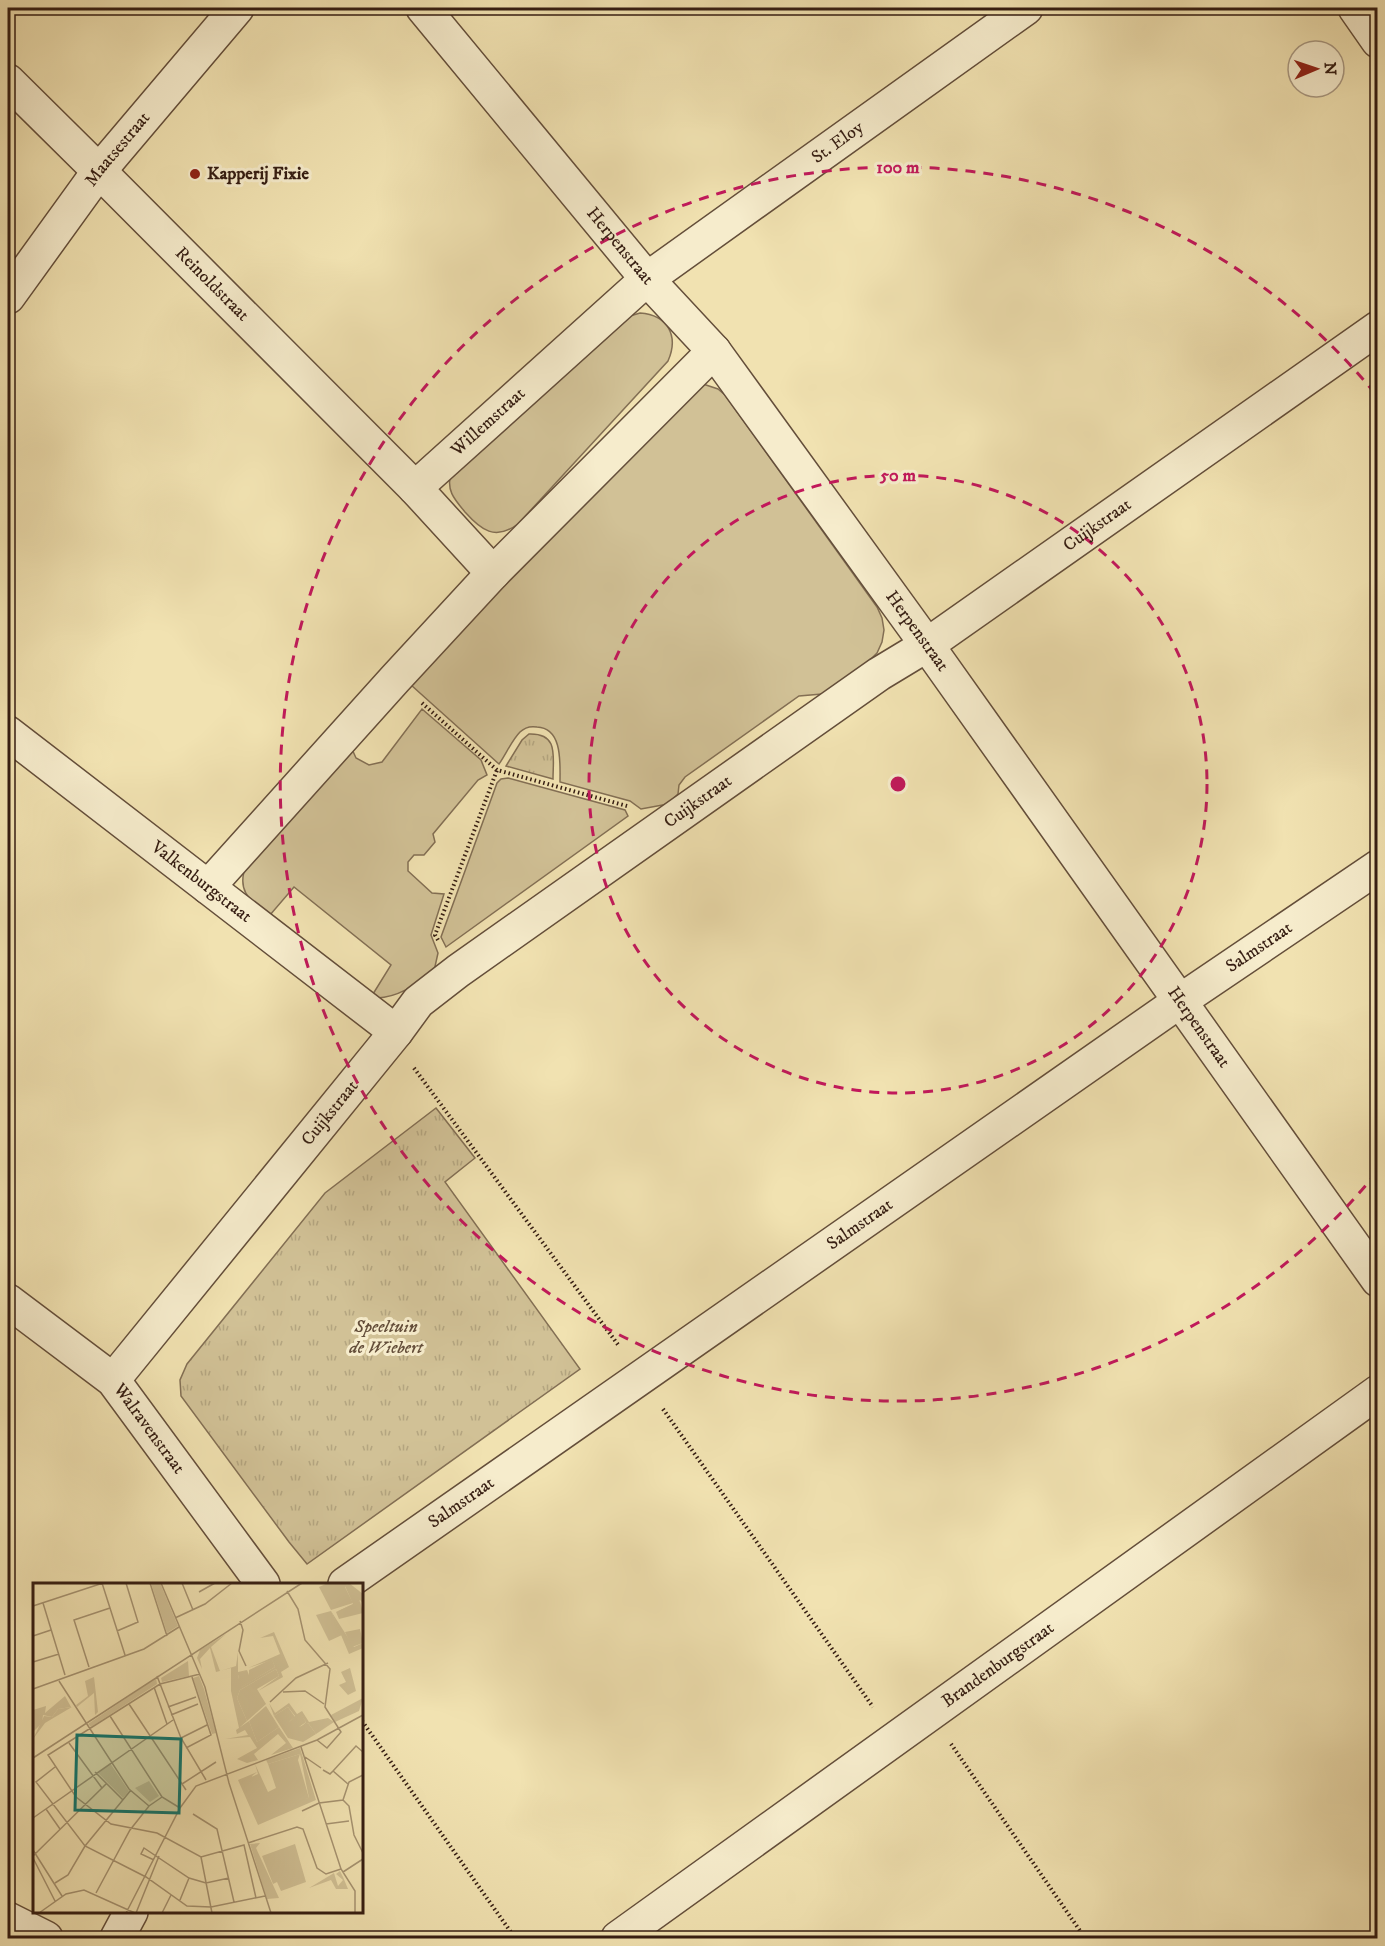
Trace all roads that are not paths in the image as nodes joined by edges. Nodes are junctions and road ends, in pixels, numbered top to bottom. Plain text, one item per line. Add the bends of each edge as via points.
1 (237, 8) edge
2 (423, 8) edge
3 (1026, 8) edge
4 (1355, 8) edge
5 (1377, 41) edge
6 (8, 81) edge
7 (99, 171) junction
8 (647, 279) junction
9 (8, 297) edge
10 (1377, 327) edge
11 (714, 351) junction
12 (415, 488) junction
13 (493, 573) junction
14 (927, 645) junction
15 (8, 733) edge
16 (1377, 867) edge
17 (208, 887) junction
18 (1180, 1001) junction
19 (396, 1032) junction
20 (1377, 1280) edge
21 (8, 1301) edge
22 (113, 1380) junction
23 (1377, 1392) edge
24 (262, 1583) edge
25 (346, 1583) edge
26 (130, 1913) edge
27 (8, 1919) edge
28 (46, 1938) edge
29 (117, 1938) edge
30 (618, 1938) edge

1 - 7 street, Maatsestraat
2 - 8 street, Herpenstraat
3 - 8 street, St. Eloy
4 - 5 street
6 - 7 street, Reinoldstraat
7 - 9 street, Maatsestraat
7 - 12 street, Reinoldstraat
8 - 11 street, Herpenstraat
8 - 12 street, Willemstraat
10 - 14 street, Cuijkstraat
11 - 13 street
11 - 14 street, Herpenstraat
12 - 13 street
13 - 17 street
14 - 18 street, Herpenstraat
14 - 19 street, Cuijkstraat via 879,674 458,971 418,1002
15 - 17 street, Valkenburgstraat
16 - 18 street, Salmstraat
17 - 19 street, Valkenburgstraat
18 - 20 street, Herpenstraat
18 - 25 street, Salmstraat
19 - 22 street, Cuijkstraat
21 - 22 street, Walravenstraat
22 - 24 street, Walravenstraat
23 - 30 street, Brandenburgstraat
26 - 29 street
27 - 28 street

